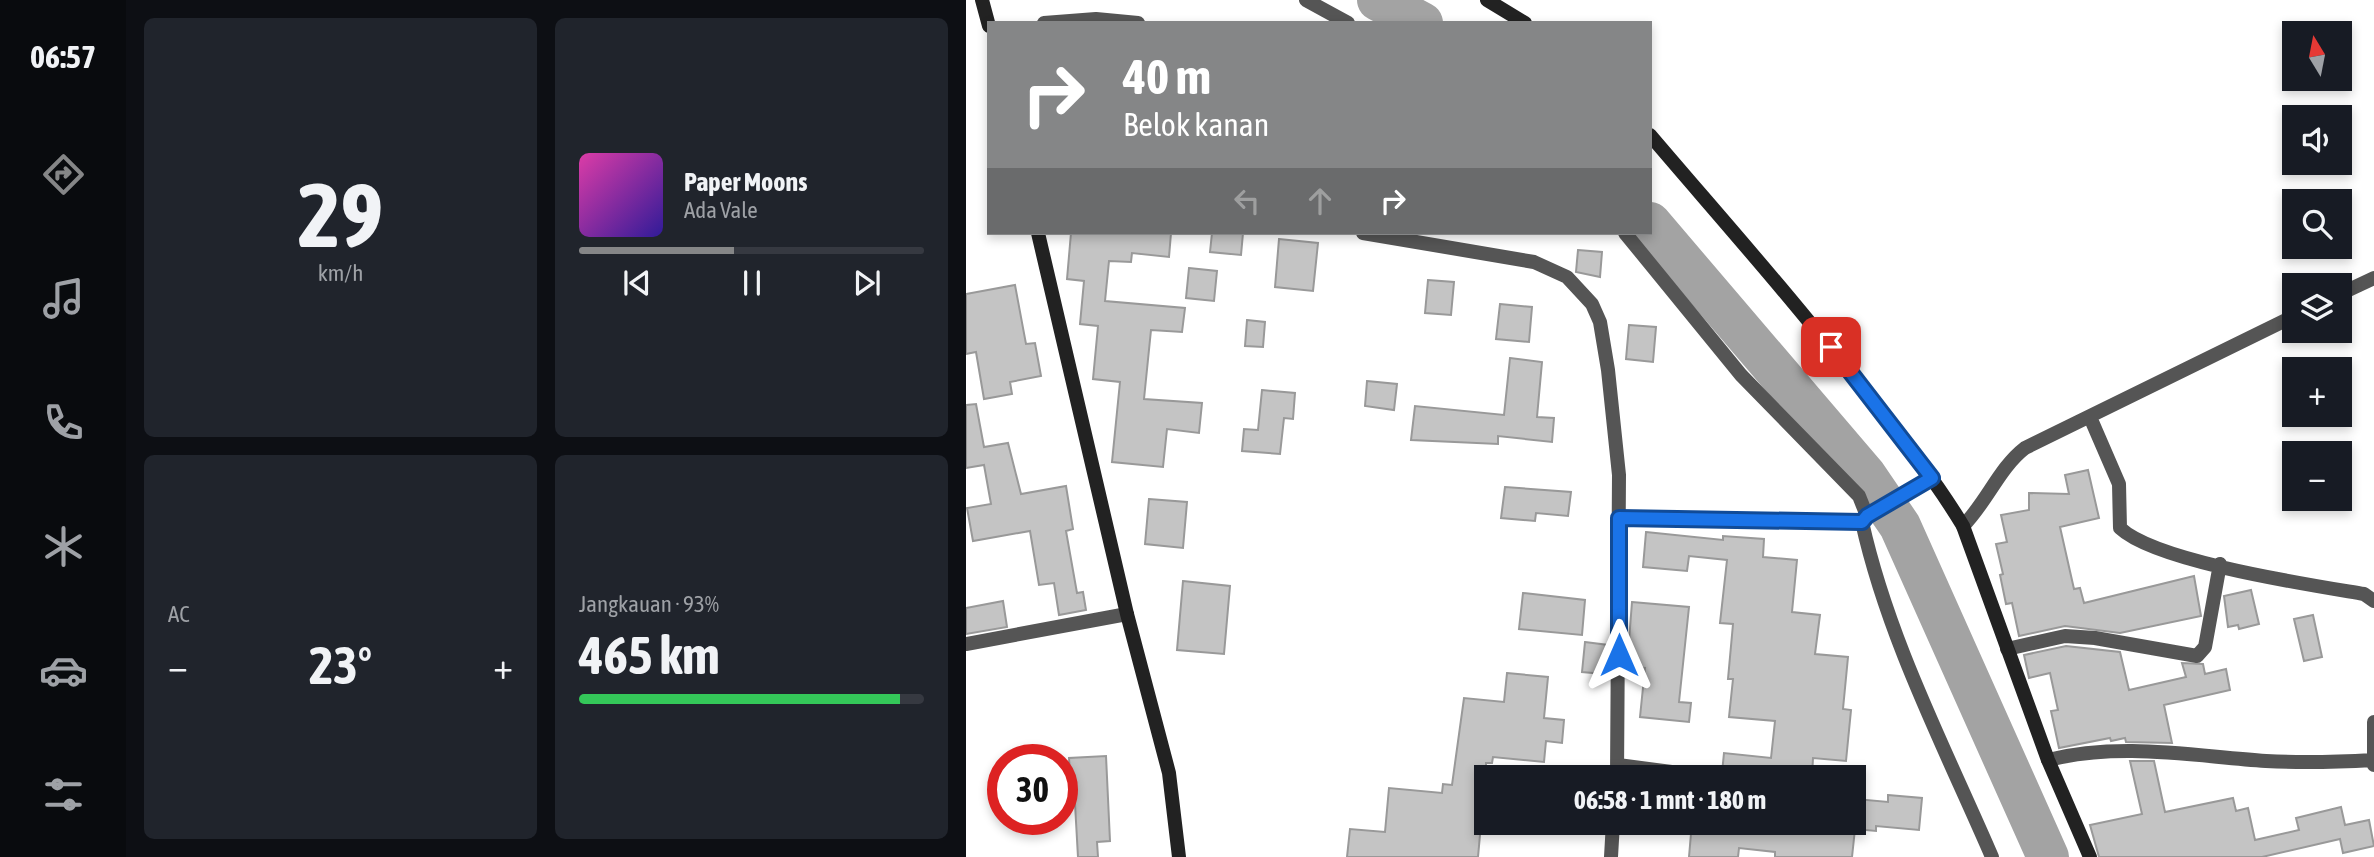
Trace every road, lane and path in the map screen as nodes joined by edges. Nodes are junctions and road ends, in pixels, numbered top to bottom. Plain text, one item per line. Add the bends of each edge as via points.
1 (982, 0) edge
2 (1306, 0) edge
3 (1487, 0) edge
4 (988, 21) edge
5 (1070, 21) edge
6 (1117, 21) edge
7 (1344, 21) edge
8 (1522, 21) edge
9 (1652, 137) edge
10 (1038, 235) edge
11 (1375, 235) edge
12 (1627, 235) edge
13 (2374, 278) edge
14 (2352, 289) edge
15 (2282, 322) edge
16 (2090, 417) junction
17 (1932, 478) junction
18 (1869, 517) junction
19 (1619, 518) junction
20 (1963, 526) junction
21 (2220, 564) junction
22 (2374, 601) edge
23 (1127, 614) junction
24 (966, 644) edge
25 (2007, 649) junction
26 (2374, 722) edge
27 (2048, 760) junction
28 (2374, 762) edge
29 (1618, 765) edge
30 (1612, 835) edge
31 (1179, 857) edge
32 (1611, 857) edge
33 (1992, 857) edge
34 (2090, 857) edge

1 - 4 street
2 - 7 street
3 - 8 street
5 - 6 street
9 - 17 street via 1814,326
10 - 23 street
11 - 19 street via 1534,262 1567,277 1582,291 1600,321 1619,475
12 - 18 street via 1741,374 1859,496
13 - 14 street
15 - 16 street
16 - 20 street via 2012,457 1981,508
16 - 21 street via 2119,484 2120,528 2151,547
17 - 18 street
17 - 20 street
18 - 19 street
18 - 33 street via 1882,594 1900,644
19 - 29 street
20 - 25 street
21 - 22 street via 2364,594
21 - 25 street via 2205,647 2197,656 2065,636
23 - 24 street
23 - 31 street via 1169,773
25 - 27 street
26 - 28 street
27 - 28 street via 2141,750 2268,761
27 - 34 street
30 - 32 street

